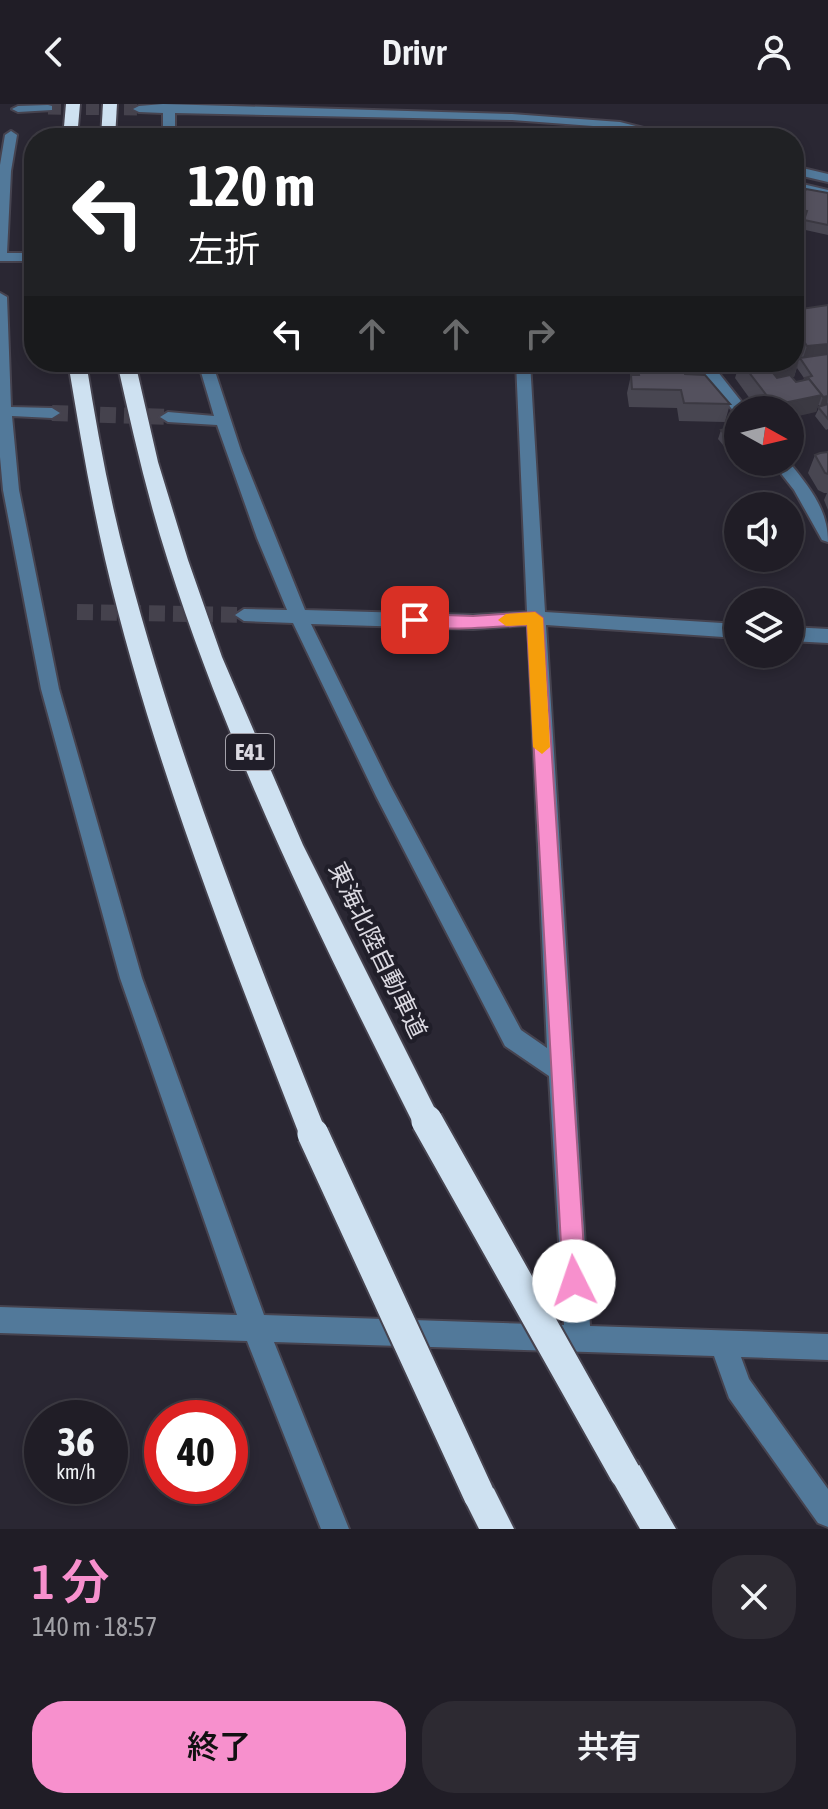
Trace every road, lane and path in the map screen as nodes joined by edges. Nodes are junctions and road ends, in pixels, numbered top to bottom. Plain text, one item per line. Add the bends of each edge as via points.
1 (73, 104) edge
2 (110, 104) edge
3 (169, 107) edge
4 (48, 108) dead end
5 (18, 109) dead end
6 (139, 109) dead end
7 (512, 116) edge
8 (71, 128) edge
9 (109, 128) edge
10 (169, 128) edge
11 (557, 128) edge
12 (633, 128) edge
13 (11, 135) dead end
14 (804, 172) edge
15 (828, 178) edge
16 (804, 188) edge
17 (828, 194) edge
18 (0, 255) edge
19 (24, 256) edge
20 (0, 297) edge
21 (78, 372) edge
22 (128, 372) edge
23 (208, 372) edge
24 (523, 372) edge
25 (710, 372) edge
26 (729, 396) edge
27 (4, 411) junction
28 (52, 413) tunnel mouth
29 (168, 417) tunnel mouth
30 (222, 421) junction
31 (791, 476) edge
32 (828, 536) edge
33 (244, 615) tunnel mouth
34 (297, 617) junction
35 (535, 618) junction
36 (724, 630) edge
37 (804, 635) edge
38 (828, 636) edge
39 (560, 1070) junction
40 (0, 1320) edge
41 (255, 1328) junction
42 (578, 1341) junction
43 (723, 1345) junction
44 (828, 1347) edge
45 (828, 1513) edge
46 (335, 1529) edge
47 (497, 1529) edge
48 (659, 1529) edge

1 - 8 highway
2 - 9 highway
3 - 6 street
3 - 7 street
3 - 10 street
4 - 5 street
7 - 11 street
7 - 12 street
13 - 18 street
14 - 15 street
16 - 17 street
18 - 19 street
20 - 27 street
21 - 47 highway, bridge via 115,562 166,737 233,932 313,1134
22 - 48 highway, 東海北陸自動車道 / E41, bridge via 175,556 237,722 322,916 427,1121
23 - 30 street
24 - 35 street
25 - 26 street
27 - 28 street
27 - 41 street via 11,490 50,689 131,978
29 - 30 street
30 - 34 street
31 - 32 street
33 - 34 street
34 - 35 street via 473,622
34 - 39 street via 513,1038
35 - 36 street
35 - 39 street
37 - 38 street
39 - 42 street
40 - 41 street
41 - 42 street
41 - 46 street
42 - 43 street
43 - 44 street
43 - 45 street via 739,1388

